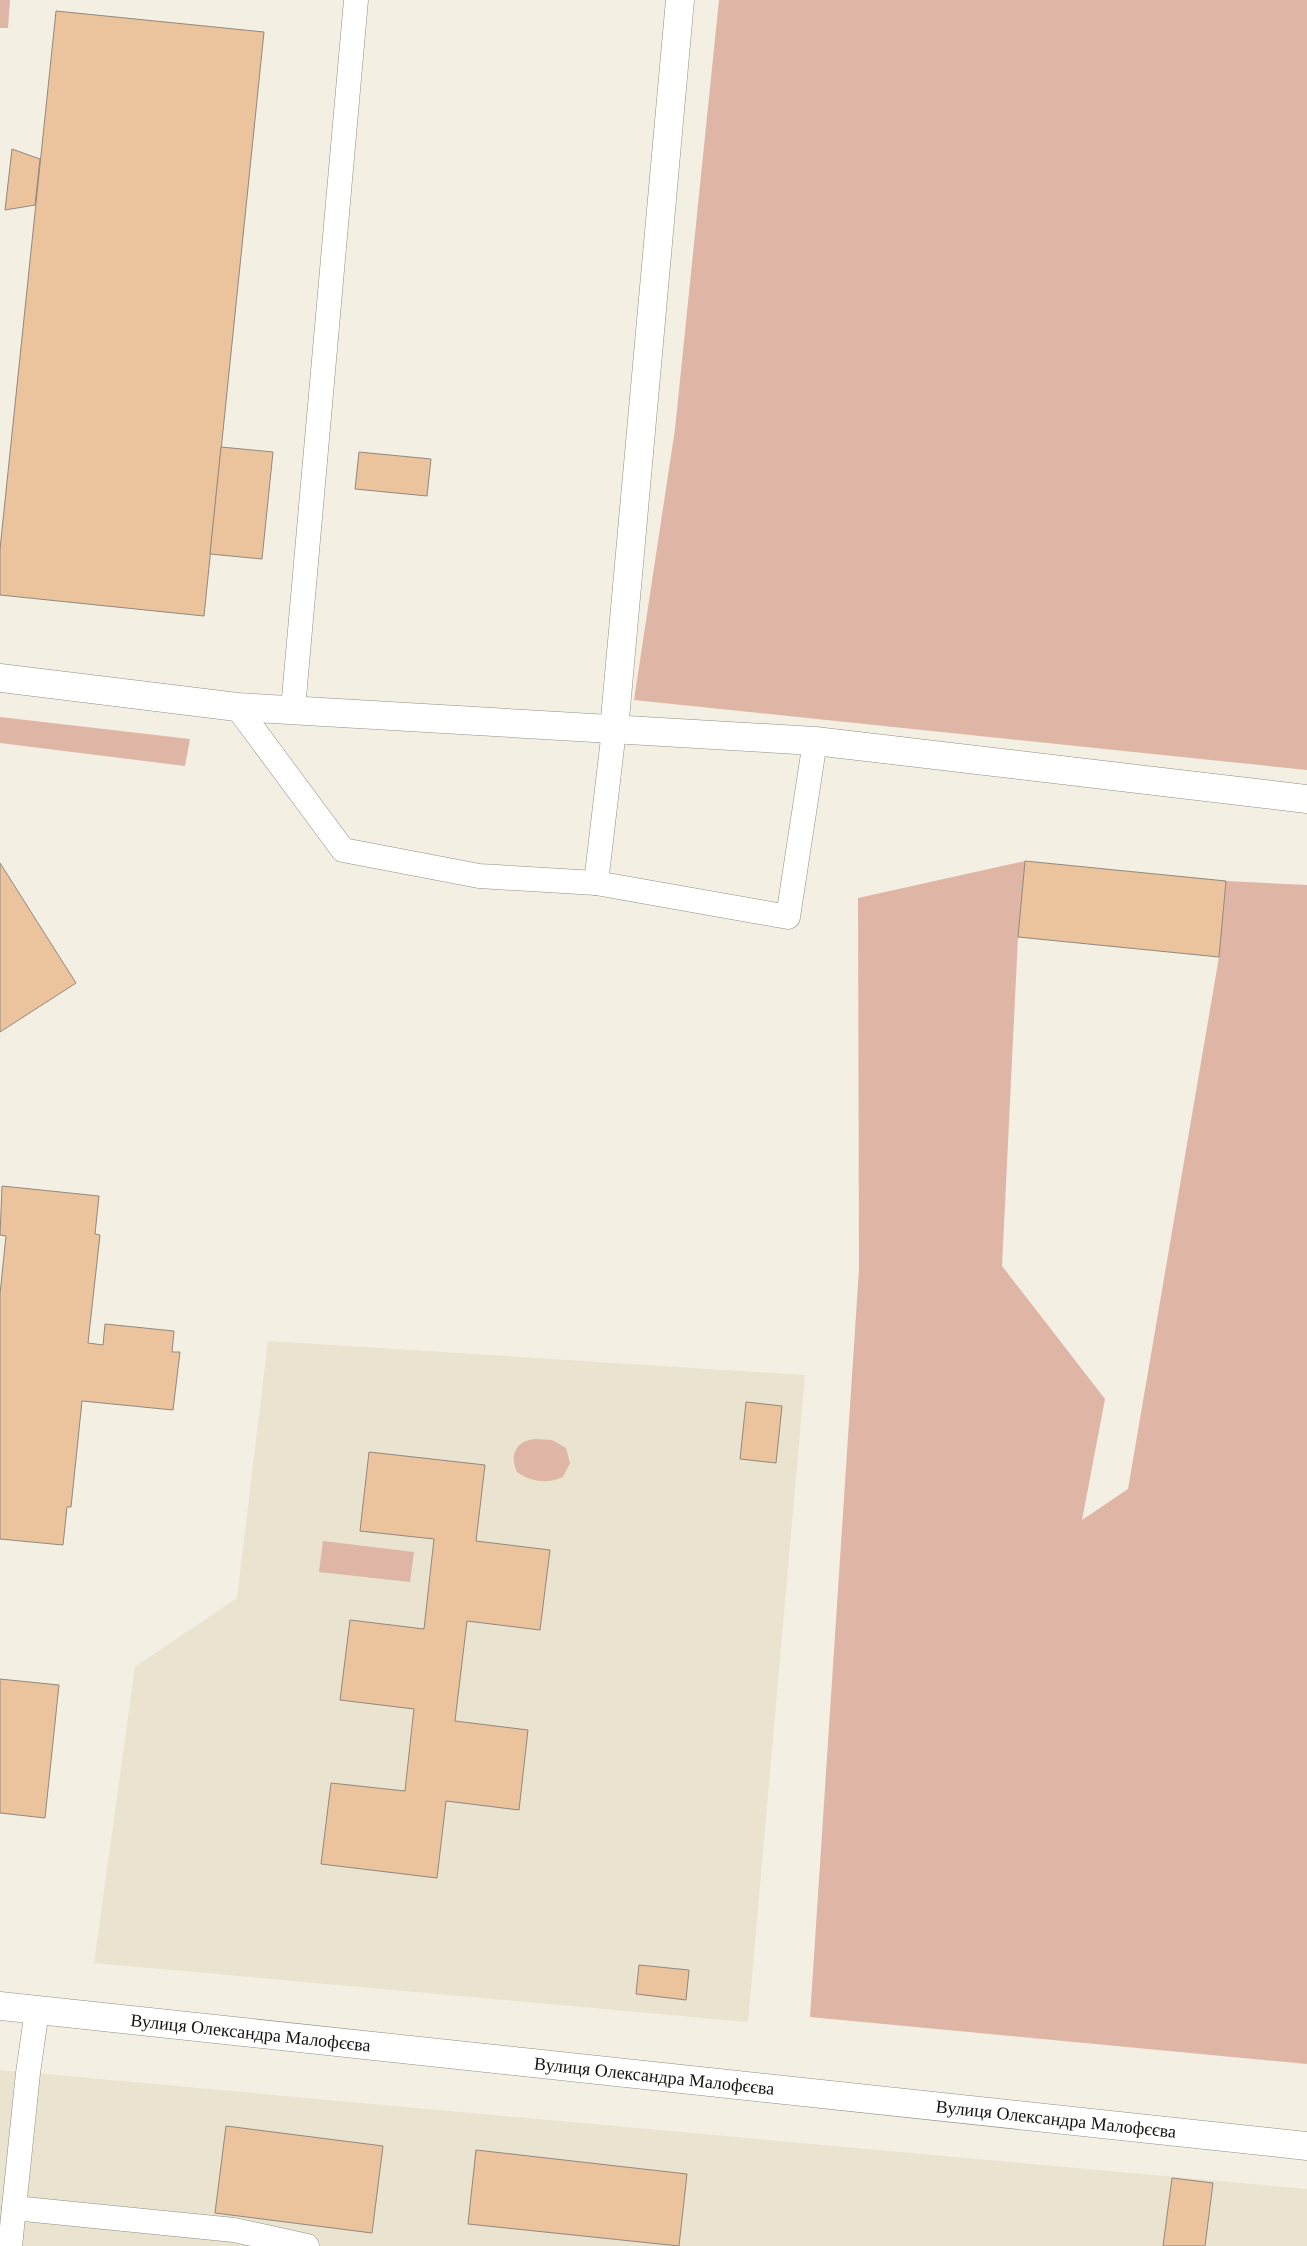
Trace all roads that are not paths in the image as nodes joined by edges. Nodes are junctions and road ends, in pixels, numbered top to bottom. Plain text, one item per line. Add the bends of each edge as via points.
1 (356, 0) edge
2 (680, 0) edge
3 (0, 678) edge
4 (237, 707) junction
5 (293, 709) junction
6 (614, 730) junction
7 (815, 741) junction
8 (1307, 798) edge
9 (596, 883) junction
10 (0, 2006) edge
11 (37, 2010) junction
12 (1307, 2146) edge
13 (14, 2208) junction
14 (10, 2246) edge
15 (307, 2246) edge

1 - 5 lane
2 - 6 street
3 - 4 street
4 - 5 street
4 - 9 lane via 343,850 479,876
5 - 6 street
6 - 7 street
6 - 9 lane
7 - 8 street
7 - 9 lane via 788,917
10 - 11 street, Вулиця Олександра Малофєєва
11 - 12 street, Вулиця Олександра Малофєєва
11 - 13 lane
13 - 14 lane
13 - 15 lane via 234,2230

